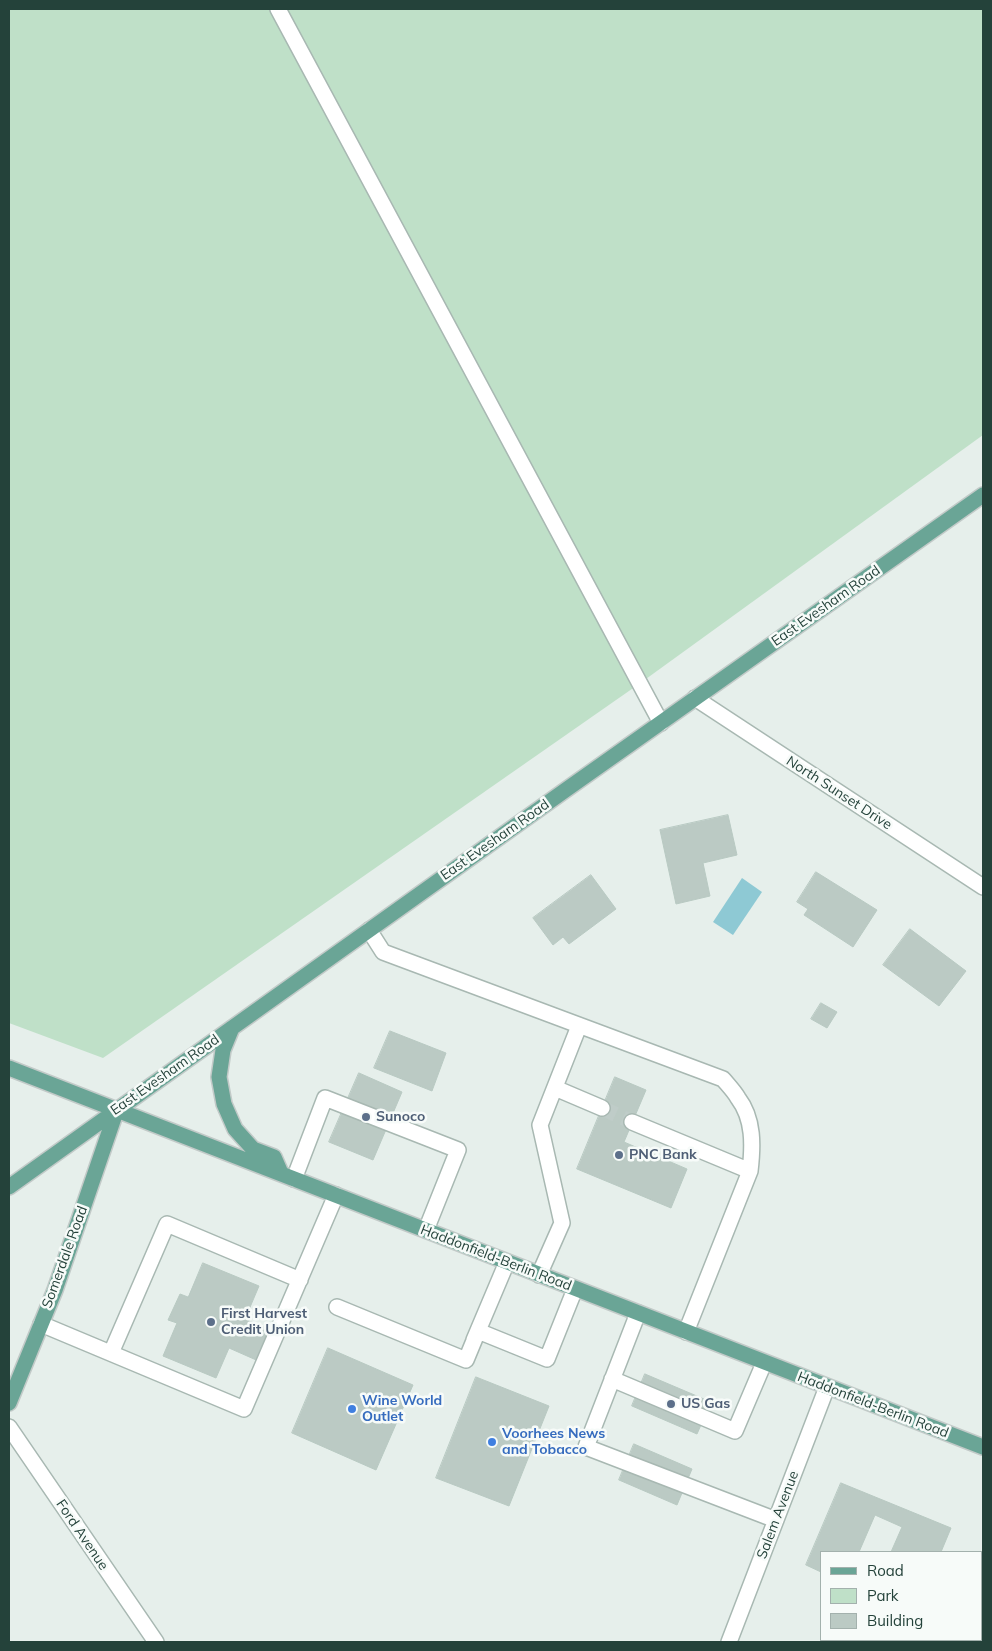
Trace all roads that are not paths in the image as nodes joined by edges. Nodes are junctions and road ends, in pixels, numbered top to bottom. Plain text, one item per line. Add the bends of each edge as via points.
1 (278, 9) edge
2 (983, 495) edge
3 (695, 698) junction
4 (660, 723) junction
5 (983, 887) edge
6 (369, 930) junction
7 (235, 1025) junction
8 (579, 1026) junction
9 (9, 1068) edge
10 (555, 1088) junction
11 (602, 1108) tunnel mouth
12 (117, 1109) junction
13 (632, 1122) tunnel mouth
14 (750, 1171) junction
15 (287, 1176) junction
16 (9, 1187) edge
17 (336, 1195) junction
18 (426, 1230) junction
19 (506, 1262) junction
20 (539, 1274) junction
21 (300, 1280) junction
22 (575, 1289) junction
23 (337, 1307) dead end
24 (638, 1313) junction
25 (41, 1324) junction
26 (686, 1332) junction
27 (111, 1353) junction
28 (466, 1360) junction
29 (764, 1363) junction
30 (612, 1379) junction
31 (827, 1388) junction
32 (9, 1404) edge
33 (9, 1427) edge
34 (983, 1448) edge
35 (776, 1520) junction
36 (156, 1642) edge
37 (729, 1642) edge

1 - 4 street
2 - 3 main road, East Evesham Road
3 - 4 main road, East Evesham Road
3 - 5 street, North Sunset Drive
4 - 6 main road, East Evesham Road
6 - 7 main road, East Evesham Road
6 - 8 street via 383,952
7 - 12 main road, East Evesham Road
7 - 15 main road via 224,1050 219,1077 224,1104 235,1129 253,1149 274,1157
8 - 10 street
8 - 14 street via 723,1079 739,1098 749,1121 753,1146
9 - 12 main road, Haddonfield-Berlin Road
10 - 11 street
10 - 20 street via 540,1125 562,1223
12 - 15 main road, Haddonfield-Berlin Road
12 - 16 main road, East Evesham Road
12 - 25 main road, Somerdale Road
13 - 14 street
14 - 26 street
15 - 17 main road, Haddonfield-Berlin Road
15 - 18 street via 325,1098 458,1150
17 - 18 main road, Haddonfield-Berlin Road
17 - 21 street
18 - 19 main road, Haddonfield-Berlin Road
19 - 20 main road, Haddonfield-Berlin Road
19 - 28 street
20 - 22 main road, Haddonfield-Berlin Road
21 - 27 street via 167,1224
21 - 27 street via 244,1410
22 - 24 main road, Haddonfield-Berlin Road
22 - 28 street via 547,1359 478,1331
23 - 28 street
24 - 26 main road, Haddonfield-Berlin Road
24 - 30 street
25 - 27 street
25 - 32 main road, Somerdale Road
26 - 29 main road, Haddonfield-Berlin Road
29 - 30 street via 735,1431
29 - 31 main road, Haddonfield-Berlin Road
30 - 35 street via 586,1447
31 - 34 main road, Haddonfield-Berlin Road
31 - 35 street, Salem Avenue
33 - 36 street, Ford Avenue
35 - 37 street, Salem Avenue

